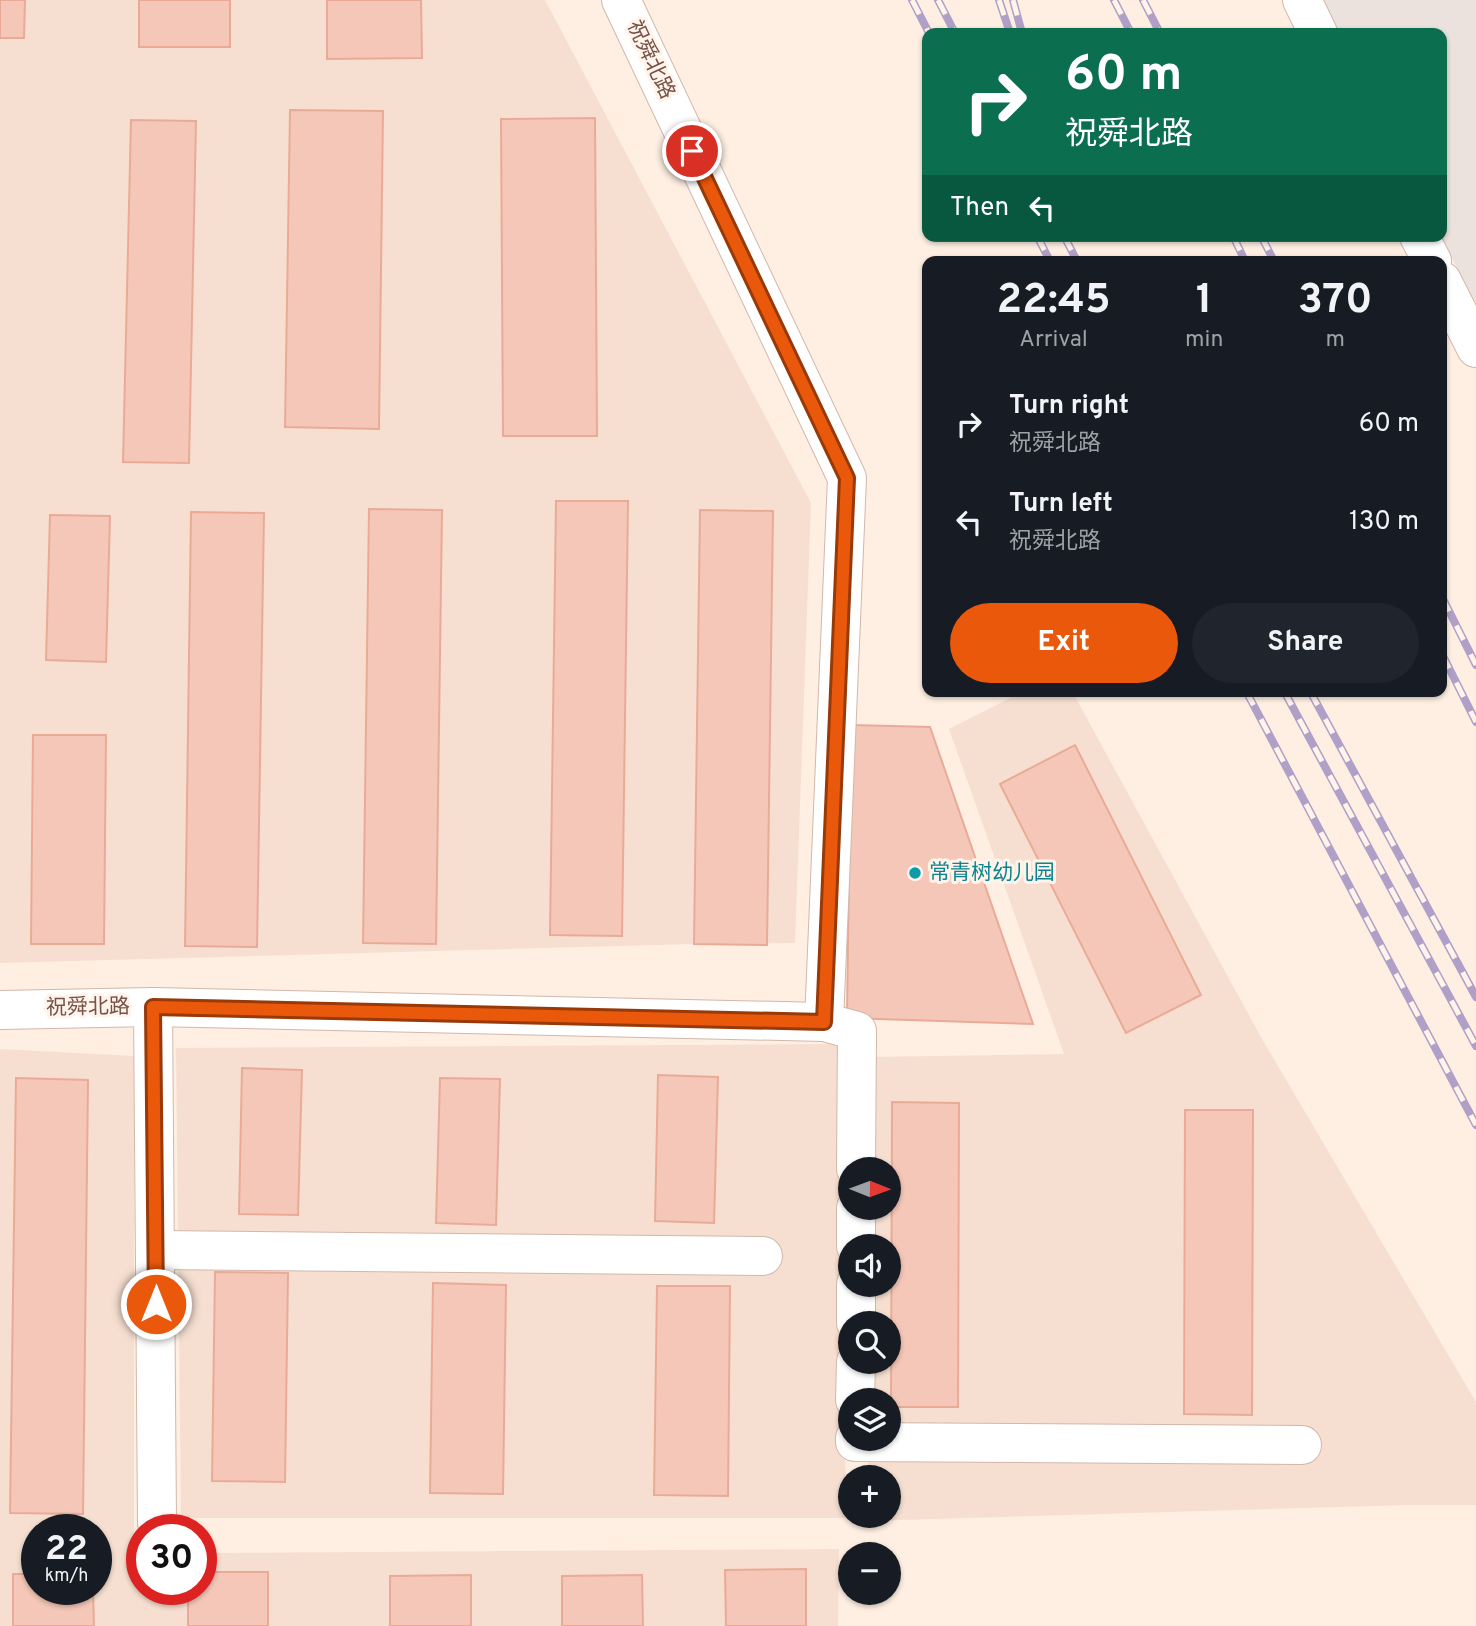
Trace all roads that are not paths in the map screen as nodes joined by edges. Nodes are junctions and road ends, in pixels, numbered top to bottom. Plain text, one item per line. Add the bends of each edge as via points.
1 (621, 0) edge
2 (1302, 0) edge
3 (1316, 28) edge
4 (1447, 291) edge
5 (1476, 348) edge
6 (153, 1007) junction
7 (0, 1010) edge
8 (824, 1022) junction
9 (856, 1157) edge
10 (156, 1250) junction
11 (763, 1256) dead end
12 (901, 1442) edge
13 (1302, 1445) dead end
14 (157, 1514) edge

1 - 8 street, 祝舜北路 via 847,478
2 - 3 street
4 - 5 street
6 - 7 street, 祝舜北路
6 - 8 street, 祝舜北路
6 - 10 street
8 - 9 street via 857,1031
10 - 11 street
10 - 14 street
12 - 13 street

